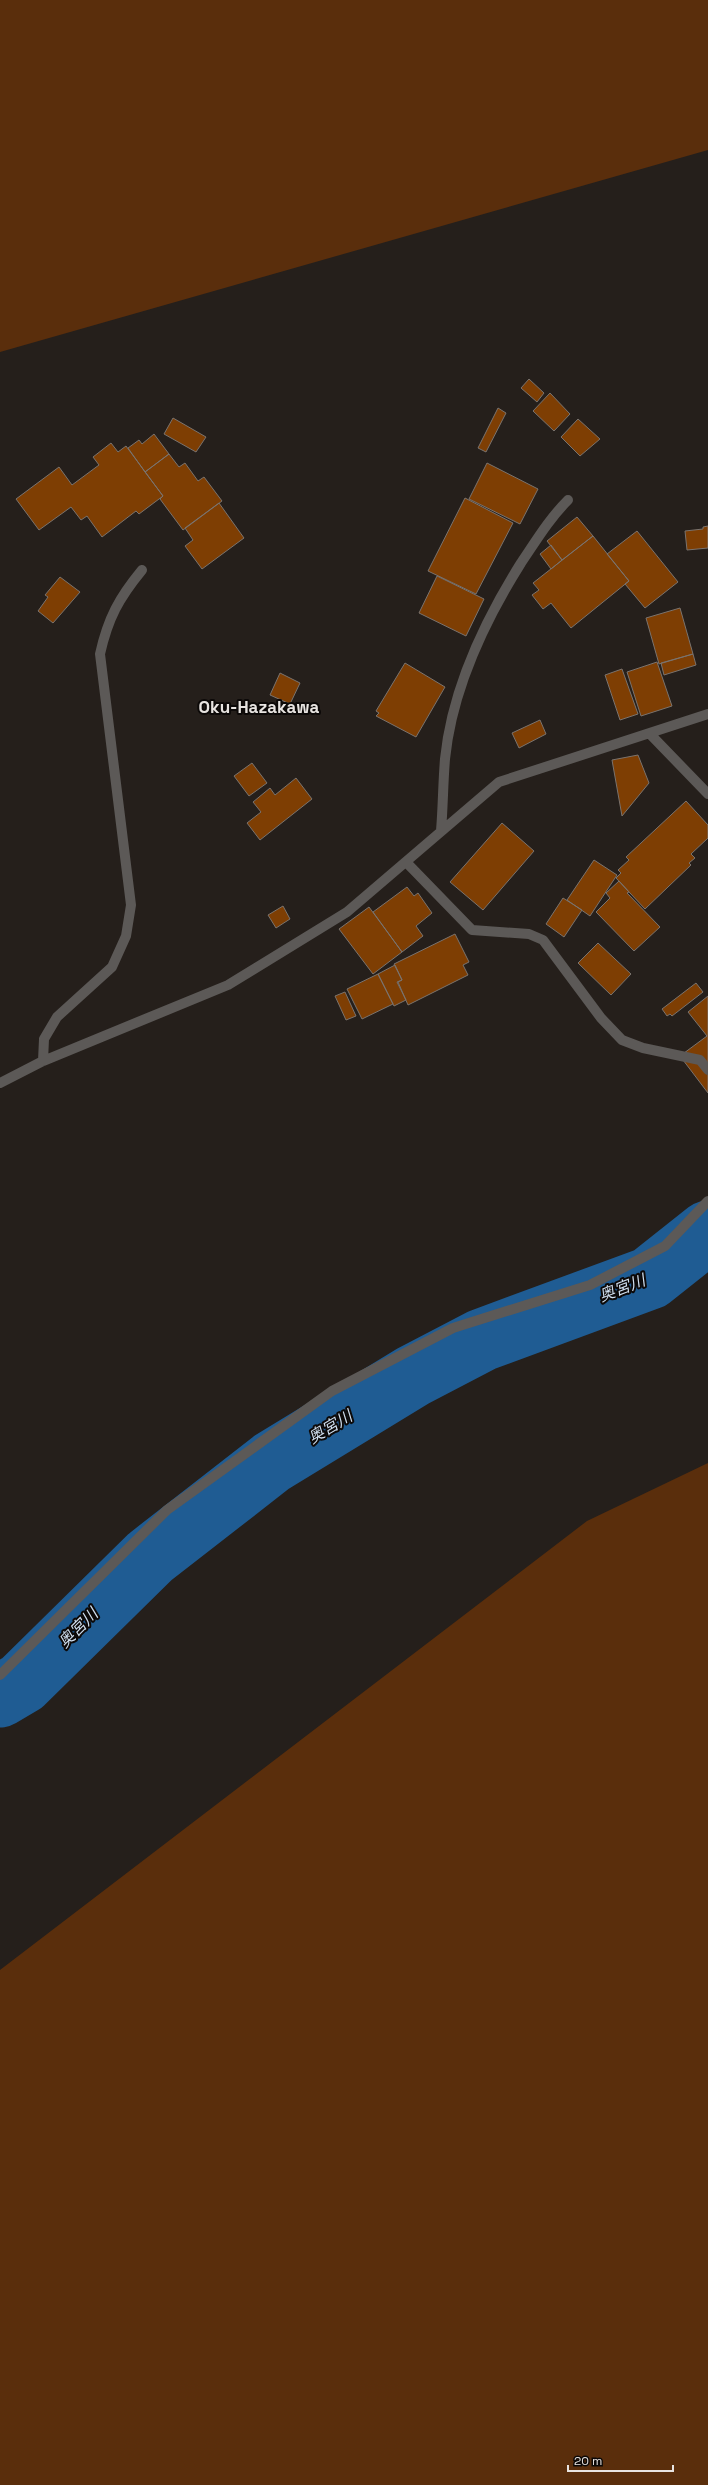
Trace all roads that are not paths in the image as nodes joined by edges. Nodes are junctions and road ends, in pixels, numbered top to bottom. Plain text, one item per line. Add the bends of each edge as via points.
1 (568, 500) dead end
2 (142, 570) dead end
3 (708, 714) edge
4 (650, 734) junction
5 (708, 794) edge
6 (441, 831) junction
7 (406, 862) junction
8 (43, 1061) junction
9 (708, 1070) edge
10 (0, 1083) edge
11 (708, 1201) edge
12 (0, 1675) edge

1 - 6 street via 553,515 507,586 471,655 455,708 445,758
2 - 8 street via 126,590 107,624 100,654 131,905 126,936 112,966 57,1017 44,1039
3 - 4 street
4 - 5 street
4 - 6 street via 500,782
6 - 7 street
7 - 8 street via 347,912 228,985
7 - 9 street via 472,930 528,934 543,940 601,1018 622,1040 643,1048 700,1060
8 - 10 street
11 - 12 street via 665,1246 590,1285 453,1328 332,1391 167,1510

